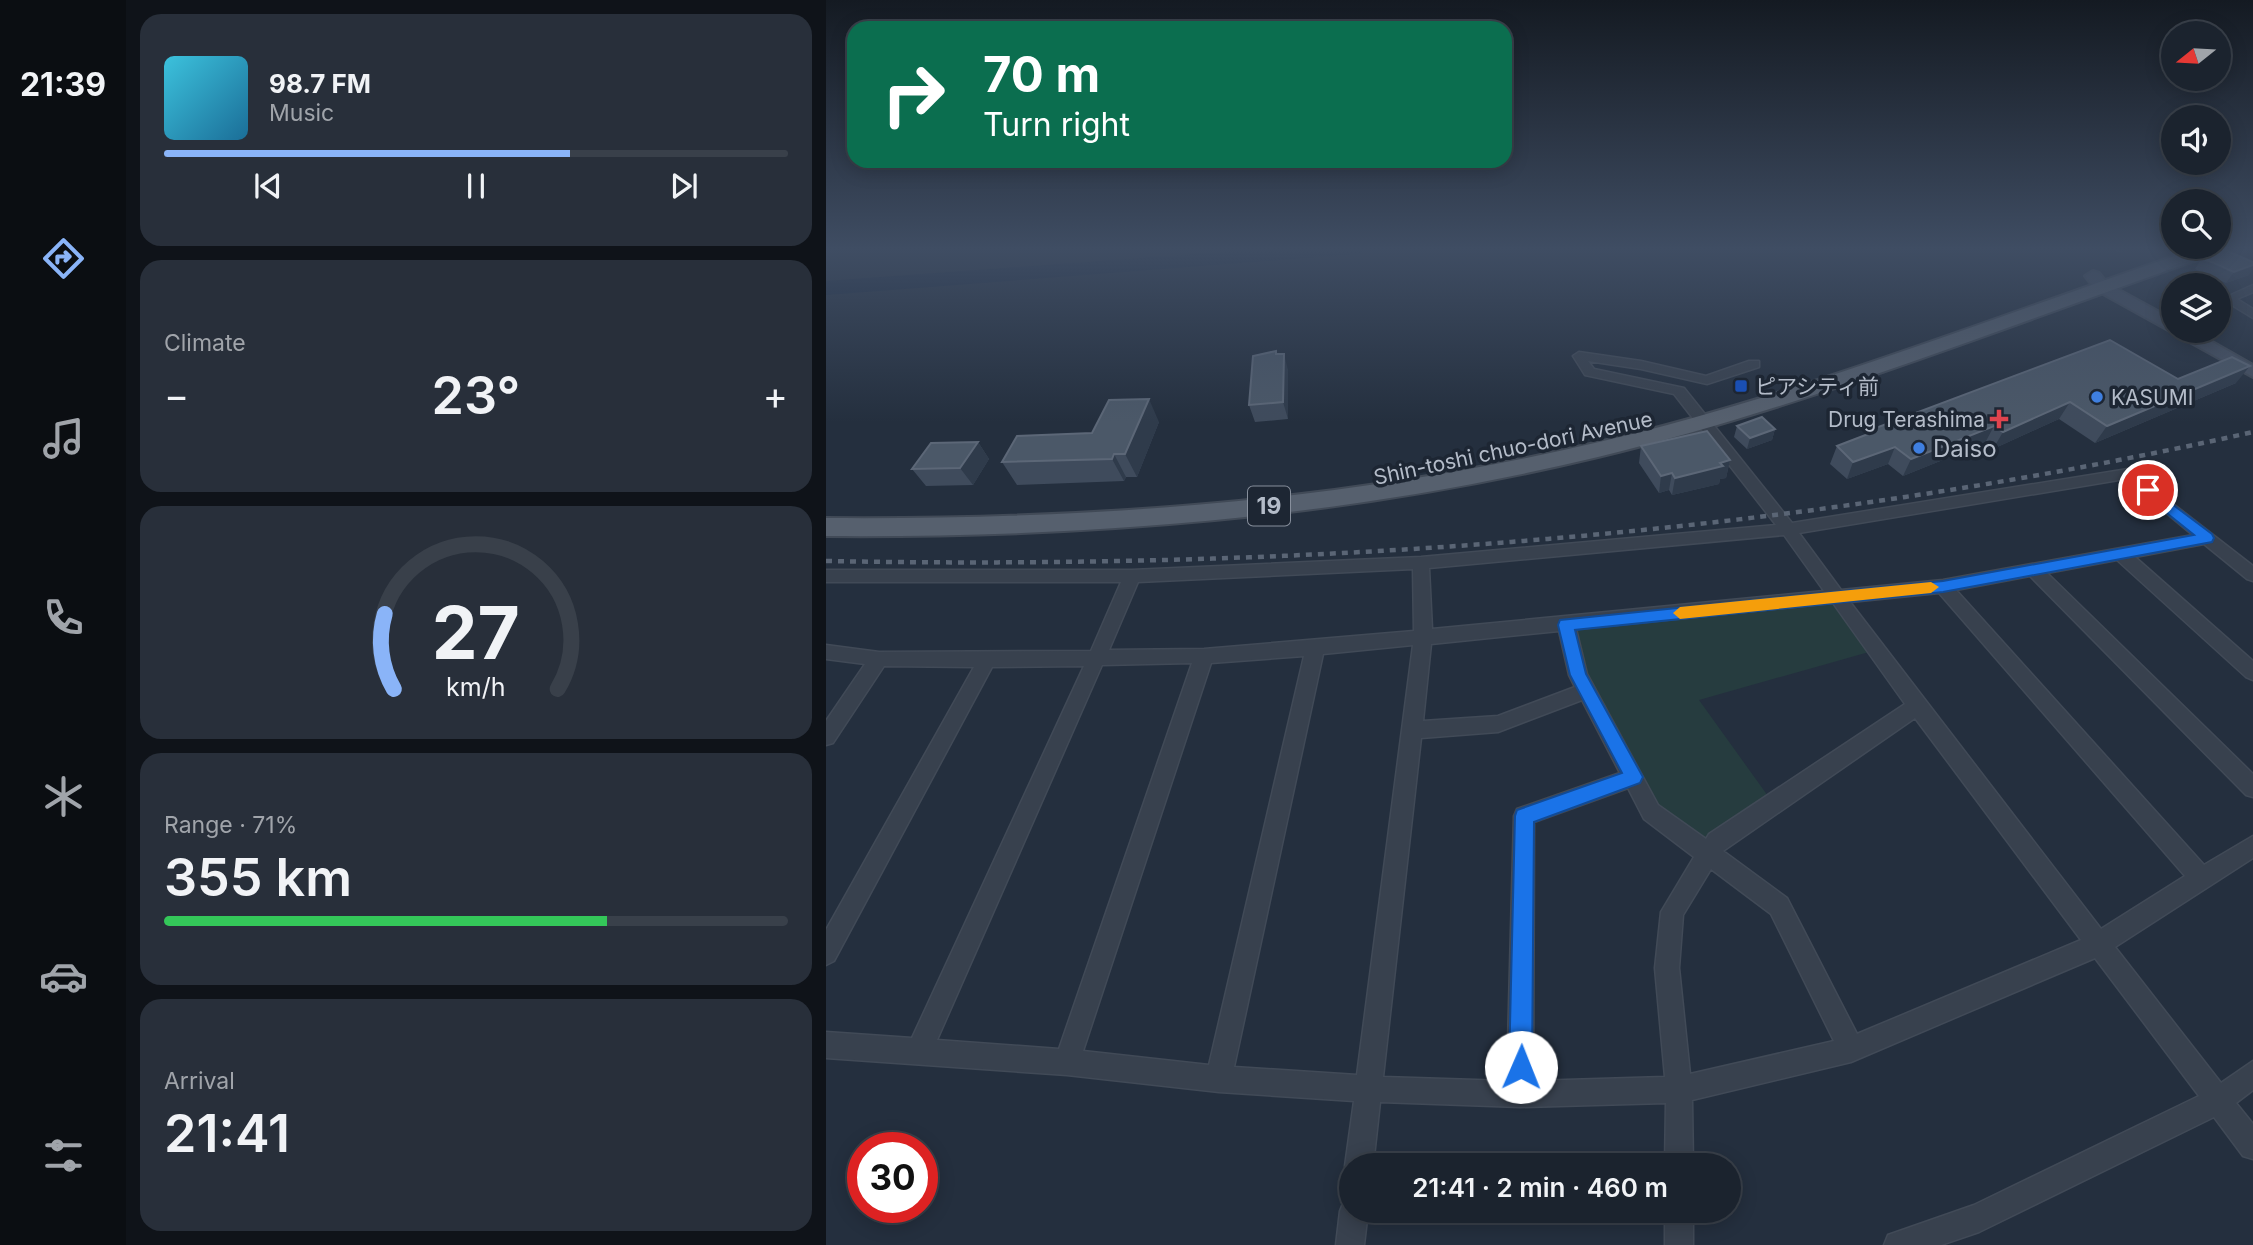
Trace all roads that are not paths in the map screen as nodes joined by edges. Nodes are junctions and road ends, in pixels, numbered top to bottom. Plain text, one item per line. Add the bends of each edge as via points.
1 (2037, 306) edge
2 (2142, 306) edge
3 (2161, 318) edge
4 (2201, 343) edge
5 (2226, 343) edge
6 (2253, 358) edge
7 (1754, 364) dead end
8 (2253, 372) edge
9 (1698, 415) junction
10 (826, 512) edge
11 (826, 527) edge
12 (1788, 529) junction
13 (2207, 538) junction
14 (2122, 555) junction
15 (1421, 563) junction
16 (2035, 571) junction
17 (2253, 575) edge
18 (1132, 576) junction
19 (827, 577) edge
20 (1943, 586) junction
21 (1837, 596) junction
22 (1566, 625) junction
23 (1423, 638) junction
24 (1315, 648) junction
25 (826, 652) edge
26 (1204, 656) junction
27 (1097, 657) junction
28 (879, 659) junction
29 (987, 660) junction
30 (2253, 672) edge
31 (1588, 690) junction
32 (1917, 706) junction
33 (1414, 730) junction
34 (826, 737) edge
35 (1634, 777) junction
36 (2253, 788) edge
37 (2253, 846) edge
38 (1706, 855) junction
39 (2201, 878) junction
40 (2099, 944) junction
41 (826, 953) edge
42 (826, 1045) edge
43 (1851, 1049) junction
44 (919, 1051) junction
45 (1067, 1062) junction
46 (2253, 1074) edge
47 (1219, 1079) junction
48 (1368, 1089) junction
49 (1679, 1090) junction
50 (1520, 1094) junction
51 (2218, 1101) junction
52 (2253, 1146) edge
53 (1361, 1153) edge
54 (1679, 1153) edge
55 (1353, 1223) edge
56 (1679, 1223) edge
57 (1350, 1245) edge
58 (1679, 1245) edge
59 (1898, 1245) edge

1 - 9 main road, 19 via 1873,367
2 - 3 main road
4 - 8 main road
5 - 6 main road
7 - 9 street via 1707,380 1579,356 1590,373 1679,391
9 - 10 main road, Shin-toshi chuo-dori Avenue / 19 via 1488,457 1250,495 1046,513 932,516
9 - 11 main road, Shin-toshi chuo-dori Avenue / 19 via 1604,448 1498,471 1249,509 1042,526
9 - 12 street
12 - 13 street via 2128,474
12 - 15 street
12 - 21 street
13 - 14 street
13 - 17 street
14 - 16 street
14 - 30 street
15 - 18 street
15 - 23 street
16 - 20 street
16 - 36 street
18 - 19 street
18 - 27 street
20 - 21 street
20 - 39 street
21 - 22 street
21 - 32 street
22 - 23 street
22 - 31 street via 1578,675
23 - 24 street
23 - 33 street
24 - 26 street
24 - 47 street
25 - 28 street
26 - 27 street
26 - 45 street
27 - 29 street
27 - 44 street
28 - 29 street
28 - 34 street
29 - 41 street
31 - 33 street via 1498,724
31 - 35 street
32 - 38 street via 1717,841
32 - 40 street
33 - 48 street
35 - 38 street via 1651,812
35 - 50 street via 1524,816
37 - 39 street
38 - 43 street via 1779,906
38 - 49 street via 1672,912 1667,968
39 - 40 street
40 - 43 street
40 - 51 street
42 - 44 street
43 - 49 street
44 - 45 street
45 - 47 street
46 - 51 street
47 - 48 street
48 - 50 street
48 - 53 street
49 - 50 street
49 - 54 street
51 - 52 street
51 - 59 street via 1979,1218
55 - 57 street
56 - 58 street

